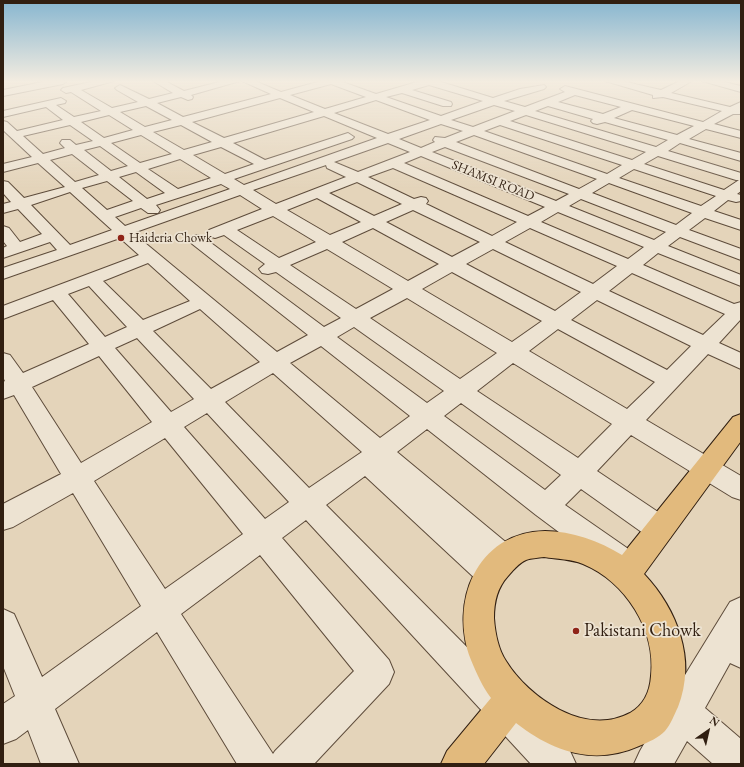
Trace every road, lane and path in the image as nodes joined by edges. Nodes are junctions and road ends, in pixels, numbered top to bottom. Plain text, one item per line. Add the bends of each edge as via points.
1 (65, 117) edge
2 (90, 117) edge
3 (119, 117) edge
4 (174, 117) edge
5 (198, 117) edge
6 (286, 117) edge
7 (310, 117) edge
8 (332, 117) edge
9 (408, 117) edge
10 (430, 117) edge
11 (455, 117) edge
12 (510, 117) edge
13 (543, 117) edge
14 (721, 117) edge
15 (404, 118) dead end
16 (604, 118) joint
17 (71, 121) junction
18 (182, 121) junction
19 (296, 121) junction
20 (499, 121) junction
21 (444, 122) junction
22 (247, 125) dead end
23 (46, 127) junction
24 (311, 127) dead end
25 (582, 129) junction
26 (143, 131) junction
27 (261, 131) junction
28 (367, 131) junction
29 (741, 131) edge
30 (472, 132) junction
31 (421, 133) junction
32 (6, 134) edge
33 (326, 134) dead end
34 (741, 135) edge
35 (275, 138) dead end
36 (340, 140) junction
37 (558, 140) junction
38 (391, 141) junction
39 (101, 142) junction
40 (445, 142) junction
41 (223, 143) junction
42 (289, 145) dead end
43 (741, 148) edge
44 (74, 149) junction
45 (304, 152) junction
46 (420, 152) junction
47 (533, 152) junction
48 (658, 152) junction
49 (183, 154) junction
50 (741, 158) edge
51 (35, 159) junction
52 (328, 163) junction
53 (393, 163) junction
54 (265, 165) junction
55 (506, 165) junction
56 (635, 165) junction
57 (3, 168) edge
58 (138, 168) junction
59 (110, 176) junction
60 (481, 176) junction
61 (356, 177) junction
62 (223, 178) junction
63 (741, 178) edge
64 (609, 179) junction
65 (3, 185) edge
66 (68, 189) junction
67 (451, 189) junction
68 (247, 192) junction
69 (317, 192) junction
70 (736, 192) edge
71 (176, 194) junction
72 (582, 194) junction
73 (21, 204) junction
74 (146, 204) junction
75 (413, 205) junction
76 (559, 207) junction
77 (3, 209) edge
78 (275, 209) junction
79 (703, 212) junction
80 (105, 216) junction
81 (163, 218) junction
82 (374, 222) junction
83 (530, 223) junction
84 (741, 225) edge
85 (226, 228) junction
86 (3, 231) edge
87 (677, 231) junction
88 (53, 236) junction
89 (121, 237) junction
90 (330, 242) junction
91 (494, 243) junction
92 (656, 247) junction
93 (10, 250) edge
94 (68, 252) junction
95 (741, 255) edge
96 (141, 260) junction
97 (279, 265) junction
98 (454, 265) junction
99 (630, 266) junction
100 (3, 274) edge
101 (92, 279) junction
102 (248, 279) junction
103 (741, 281) edge
104 (3, 284) edge
105 (409, 289) junction
106 (56, 292) junction
107 (595, 292) junction
108 (192, 306) junction
109 (739, 310) edge
110 (3, 313) edge
111 (356, 319) junction
112 (556, 320) junction
113 (140, 329) junction
114 (323, 336) junction
115 (705, 344) junction
116 (101, 346) junction
117 (513, 352) junction
118 (741, 362) edge
119 (269, 366) junction
120 (8, 378) edge
121 (670, 380) junction
122 (460, 391) junction
123 (210, 401) junction
124 (427, 415) junction
125 (629, 422) junction
126 (741, 423) edge
127 (168, 425) junction
128 (372, 457) junction
129 (706, 468) junction
130 (579, 473) junction
131 (77, 478) junction
132 (741, 489) edge
133 (308, 504) junction
134 (546, 507) junction
135 (3, 518) edge
136 (660, 529) junction
137 (262, 537) junction
138 (498, 566) junction
139 (628, 572) junction
140 (161, 611) junction
141 (3, 625) edge
142 (736, 635) edge
143 (35, 703) junction
144 (509, 704) junction
145 (674, 705) junction
146 (3, 726) edge
147 (60, 764) edge
148 (258, 764) edge
149 (288, 764) edge
150 (460, 764) edge
151 (557, 764) edge
152 (653, 764) edge
153 (741, 764) edge

1 - 17 street
2 - 17 street
3 - 26 street
4 - 18 street
5 - 18 street
6 - 19 street
7 - 19 street
8 - 28 street, SHAMSI ROAD
9 - 15 street
10 - 21 street
11 - 21 street
12 - 20 street
13 - 25 street
14 - 16 street
14 - 29 street
14 - 34 street
14 - 43 street
14 - 48 street
14 - 50 street
16 - 25 street
17 - 23 street
17 - 39 street
18 - 26 street
18 - 41 street
19 - 24 street
19 - 27 street
20 - 30 street
20 - 37 street
21 - 30 street
21 - 31 street
21 - 38 street
22 - 27 street
23 - 32 street
23 - 44 street
25 - 37 street
25 - 48 street
26 - 39 street
26 - 49 street
27 - 35 street
27 - 41 street
28 - 36 street
28 - 38 street, SHAMSI ROAD
30 - 40 street
30 - 47 street
31 - 38 street
31 - 40 street
32 - 51 street
33 - 36 street
36 - 45 street
37 - 47 street
37 - 56 street
38 - 46 street, SHAMSI ROAD
38 - 52 street
39 - 44 street
39 - 58 street
40 - 46 street
40 - 55 street
41 - 49 street
41 - 54 street
42 - 45 street
44 - 51 street
44 - 59 street
45 - 52 street
45 - 54 street
46 - 53 street
46 - 60 street, SHAMSI ROAD
47 - 55 street
47 - 64 street
48 - 56 street
48 - 63 street
49 - 58 street
49 - 62 street
51 - 57 street
51 - 66 street
52 - 61 street
52 - 68 street
53 - 61 street
53 - 67 street
54 - 62 street
55 - 60 street
55 - 72 street
56 - 64 street
56 - 70 street
58 - 59 street
58 - 71 street
59 - 66 street
59 - 74 street
60 - 67 street
60 - 76 street, SHAMSI ROAD
61 - 69 street
61 - 75 street
62 - 68 street
62 - 71 street
64 - 72 street
64 - 79 street
65 - 73 street
66 - 73 street
66 - 80 street
66 - 89 street
67 - 75 street
67 - 83 street
68 - 78 street
68 - 81 street
68 - 89 street
69 - 78 street
69 - 82 street
70 - 79 street
71 - 74 street
72 - 76 street
72 - 87 street
73 - 77 street
73 - 88 street
74 - 80 street
74 - 81 street
75 - 82 street
75 - 91 street
76 - 83 street
76 - 92 street, SHAMSI ROAD
78 - 85 street
78 - 90 street
79 - 84 street
79 - 87 street
80 - 89 street
81 - 89 street
82 - 90 street
82 - 98 street
83 - 91 street
83 - 99 street
85 - 97 street
85 - 102 street via 197,240
86 - 93 street
87 - 92 street
87 - 95 street
88 - 93 street
88 - 94 street
89 - 94 street
89 - 96 street
89 - 104 street
89 - 119 street
90 - 97 street
90 - 105 street
91 - 98 street
91 - 107 street
92 - 99 street
92 - 103 street, SHAMSI ROAD
94 - 100 street
96 - 101 street
96 - 108 street
97 - 102 street
97 - 111 street
98 - 105 street
98 - 112 street
99 - 107 street
99 - 109 street
101 - 106 street
101 - 113 street
102 - 114 street
105 - 111 street
105 - 117 street
106 - 110 street
106 - 116 street
107 - 112 street
107 - 115 street
108 - 113 street
108 - 119 street
109 - 115 street
111 - 114 street
111 - 122 street
112 - 117 street
112 - 121 street
113 - 116 street
113 - 123 street
114 - 119 street
114 - 124 street
115 - 118 street
115 - 121 street
116 - 120 street
116 - 127 street
117 - 122 street
117 - 125 street
119 - 123 street
119 - 128 street
120 - 131 street
121 - 125 street
122 - 124 street
122 - 130 street
123 - 127 street
123 - 133 street
124 - 128 street
124 - 134 street
125 - 129 street
125 - 130 street
126 - 129 main road
127 - 131 street
127 - 137 street
128 - 133 street
128 - 138 street
129 - 132 street
129 - 136 main road
130 - 134 street
130 - 136 street
131 - 135 street
131 - 140 street
133 - 137 street
133 - 144 street
134 - 139 street
136 - 139 main road
137 - 140 street
137 - 149 street via 377,672
138 - 139 main road via 518,550 544,544 571,547 599,557
138 - 144 main road via 484,583 477,610 480,641
139 - 145 main road via 665,632
140 - 143 street
140 - 148 street
141 - 143 street
142 - 145 street
143 - 146 street
143 - 147 street
144 - 145 main road via 549,726 585,738 620,737
144 - 150 main road
144 - 151 street
145 - 152 street
145 - 153 street

